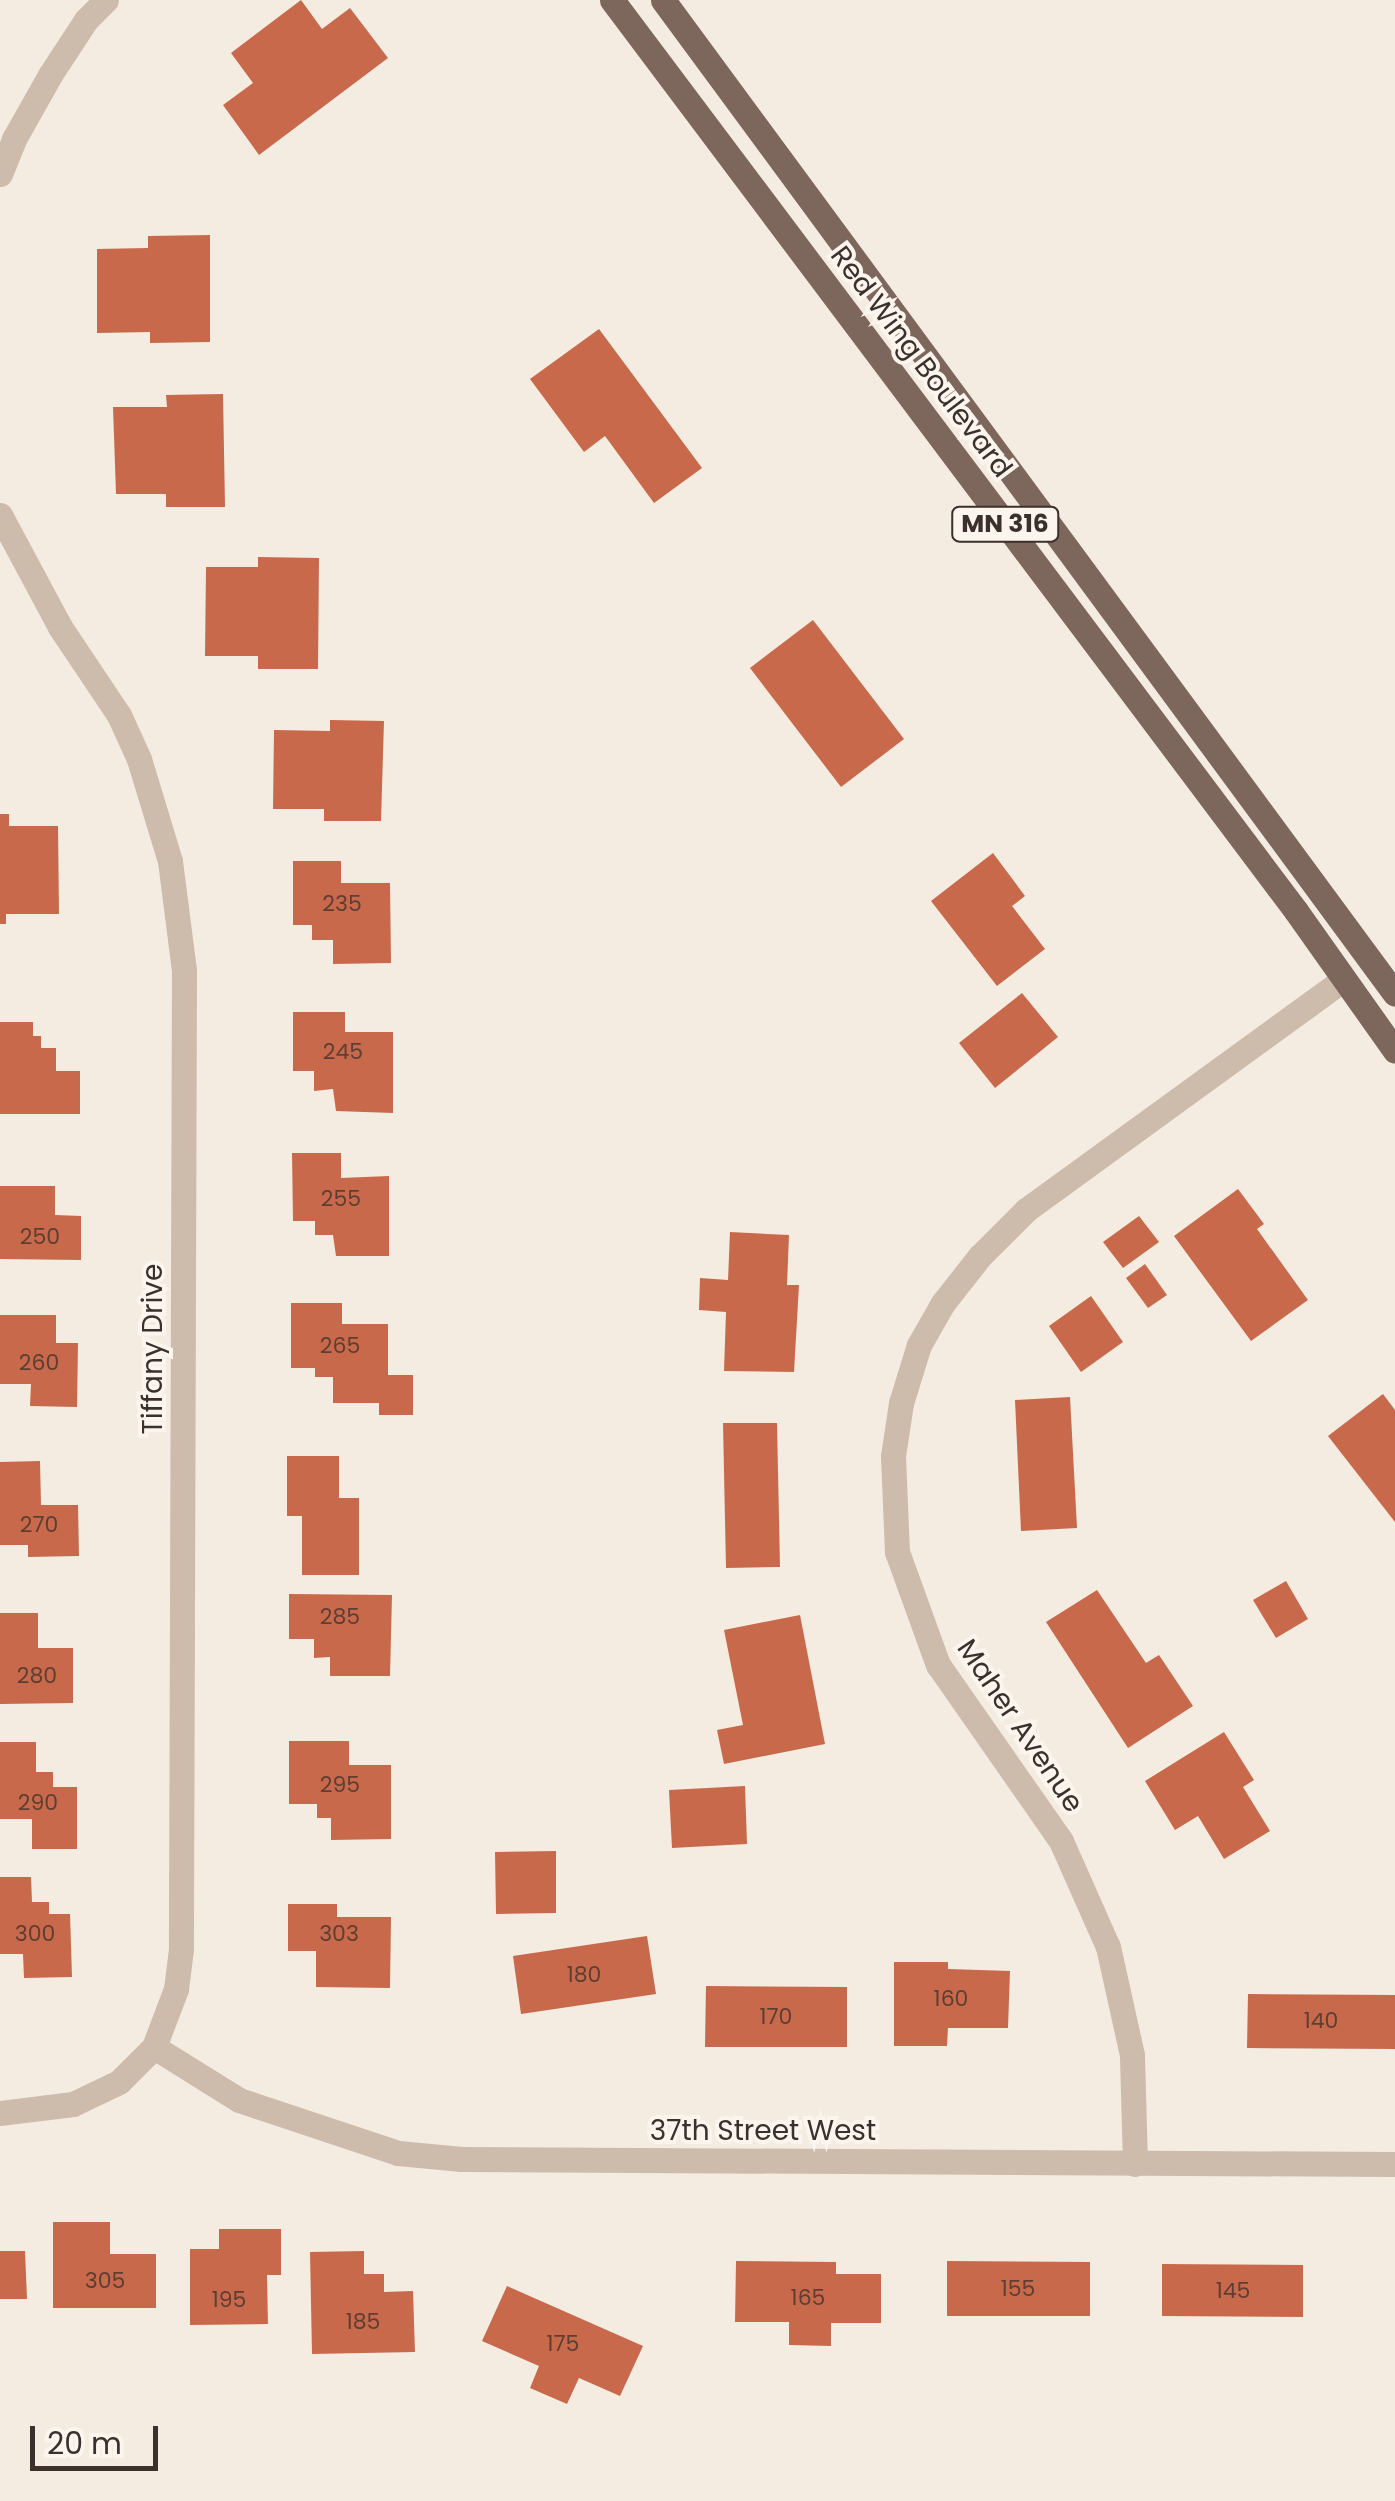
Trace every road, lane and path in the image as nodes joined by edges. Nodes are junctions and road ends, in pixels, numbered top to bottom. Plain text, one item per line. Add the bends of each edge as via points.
1 (106, 0) edge
2 (612, 0) edge
3 (663, 0) edge
4 (0, 174) edge
5 (0, 515) edge
6 (1344, 979) junction
7 (1394, 992) edge
8 (1395, 1051) edge
9 (154, 2047) junction
10 (0, 2114) edge
11 (1135, 2164) junction
12 (1395, 2164) edge

1 - 4 street via 50,76
2 - 6 main road, Red Wing Boulevard / MN 316
3 - 7 main road, Red Wing Boulevard / MN 316
5 - 9 street, Tiffany Drive via 139,758 160,816 179,909 182,1950 176,1989
6 - 8 main road, Red Wing Boulevard / MN 316
6 - 11 street, Maher Avenue via 1026,1210 944,1302 918,1345 901,1403 892,1456 897,1552 938,1664 1060,1841 1108,1947 1132,2055
9 - 10 street, Tiffany Drive via 119,2082 74,2104
9 - 11 street, 37th Street West via 240,2100 398,2153
11 - 12 street, 37th Street West

